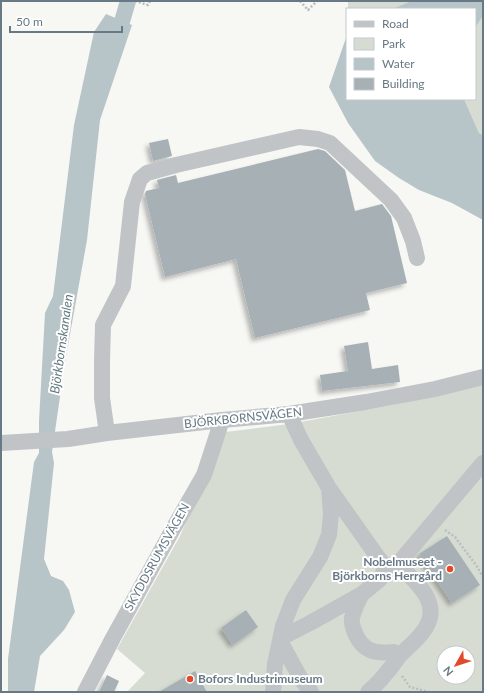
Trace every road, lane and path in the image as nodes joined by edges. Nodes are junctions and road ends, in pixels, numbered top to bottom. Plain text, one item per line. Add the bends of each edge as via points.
1 (135, 1) edge
2 (150, 1) edge
3 (300, 1) edge
4 (317, 1) edge
5 (417, 258) dead end
6 (483, 377) edge
7 (289, 414) junction
8 (222, 420) junction
9 (107, 433) junction
10 (1, 443) edge
11 (483, 463) edge
12 (329, 488) junction
13 (433, 522) junction
14 (392, 565) junction
15 (483, 577) edge
16 (362, 594) junction
17 (281, 640) junction
18 (396, 660) junction
19 (85, 692) edge
20 (273, 692) edge
21 (310, 692) edge
22 (368, 692) edge
23 (430, 692) edge

1 - 2 path via 148,5
3 - 4 path via 308,10
5 - 9 street via 404,218 391,200 330,142 299,137 147,173 140,179 132,202 123,286 104,325 102,398
6 - 7 street, BJÖRKBORNSVÄGEN via 435,389
7 - 8 street, BJÖRKBORNSVÄGEN
7 - 12 street
8 - 9 street, BJÖRKBORNSVÄGEN
8 - 19 street, SKYDDSRUMSVÄGEN via 204,475 116,631
9 - 10 street, BJÖRKBORNSVÄGEN via 68,439
11 - 13 street
12 - 14 street via 376,556
12 - 17 street via 329,534 320,557 293,600 283,626
13 - 14 street
13 - 15 path via 455,537
14 - 16 street
14 - 18 street via 419,585 431,609 429,622 422,633
16 - 17 street
16 - 18 street via 352,618 359,641 368,649 382,653 394,652
17 - 20 street
17 - 21 street
18 - 22 street
18 - 23 path via 410,687

